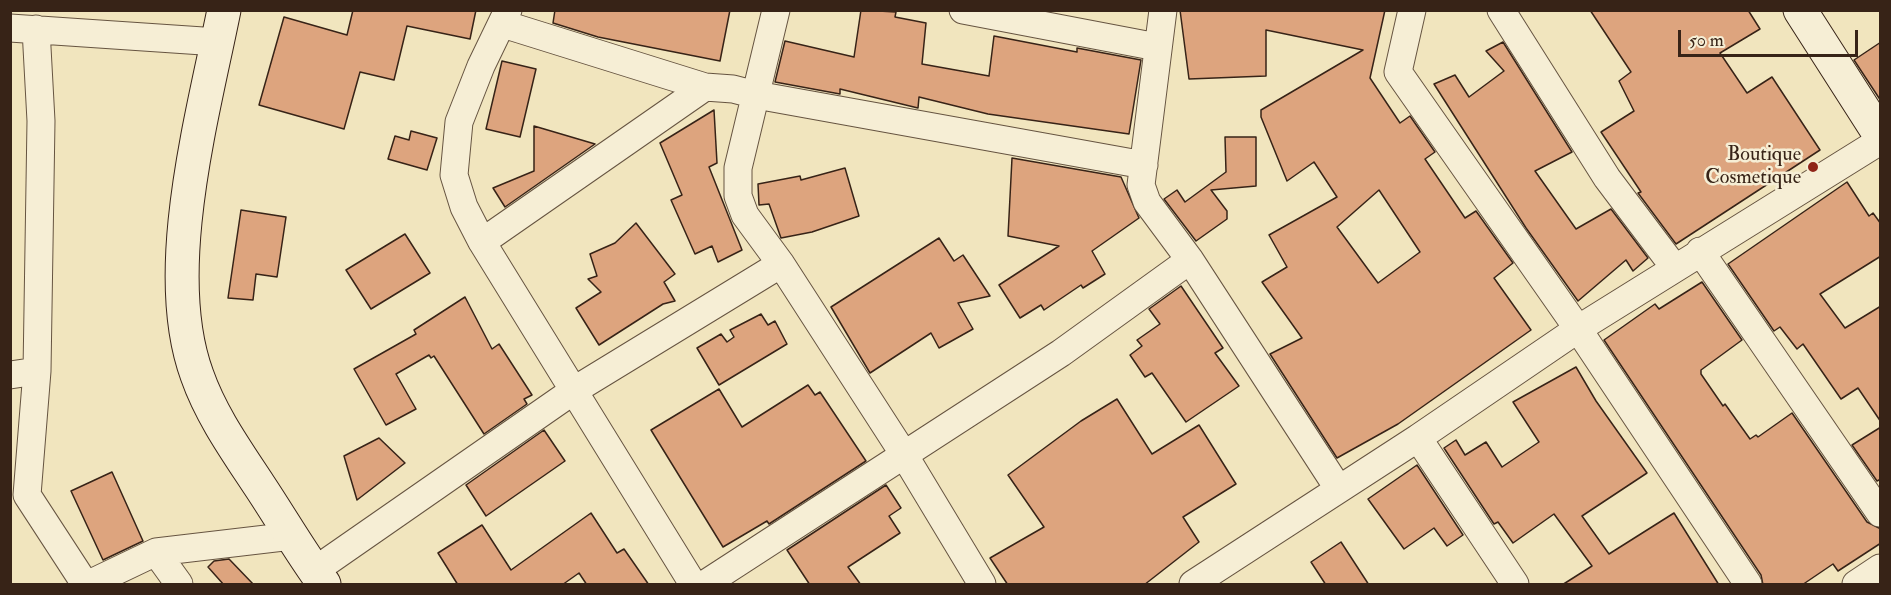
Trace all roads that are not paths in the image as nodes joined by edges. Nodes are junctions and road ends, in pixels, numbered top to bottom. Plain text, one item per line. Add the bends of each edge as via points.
1 (224, 10) edge
2 (777, 10) edge
3 (963, 10) edge
4 (1163, 10) edge
5 (1412, 10) edge
6 (1501, 10) edge
7 (1800, 10) edge
8 (506, 17) edge
9 (23, 28) edge
10 (218, 42) junction
11 (1156, 47) junction
12 (705, 87) junction
13 (756, 95) junction
14 (1881, 135) edge
15 (1881, 141) edge
16 (1144, 165) junction
17 (482, 242) junction
18 (1700, 251) junction
19 (1190, 260) junction
20 (781, 264) junction
21 (1674, 267) junction
22 (1578, 329) junction
23 (37, 371) junction
24 (10, 375) edge
25 (573, 391) junction
26 (1418, 438) junction
27 (903, 453) junction
28 (1338, 488) junction
29 (19, 494) edge
30 (1881, 513) edge
31 (292, 536) junction
32 (156, 552) junction
33 (1881, 568) edge
34 (319, 578) edge
35 (1205, 581) edge
36 (87, 585) edge
37 (178, 585) edge
38 (693, 585) edge
39 (705, 585) edge
40 (982, 585) edge
41 (1515, 585) edge
42 (1748, 585) edge
43 (1856, 585) edge

1 - 10 street
2 - 13 street
3 - 11 street
4 - 11 street
5 - 22 street via 1398,72
6 - 21 street via 1607,178
7 - 14 street
8 - 12 street
8 - 17 street via 459,122 454,175 464,207
9 - 10 street
9 - 23 street via 41,121
10 - 31 street via 186,214 182,270 186,328 196,374 217,419
11 - 16 street
12 - 13 street
12 - 17 street
13 - 16 street
13 - 20 street via 738,168 738,196 745,215
15 - 18 street
16 - 19 street via 1141,185 1147,202
17 - 25 street
18 - 21 street
18 - 30 street
19 - 27 street via 1061,353
19 - 28 street
20 - 25 street
20 - 27 street
21 - 22 street
22 - 26 street
22 - 42 street
23 - 24 street
23 - 29 street
25 - 34 street
25 - 38 street
26 - 28 street
26 - 41 street
27 - 39 street
27 - 40 street
28 - 35 street
29 - 36 street
31 - 32 street
31 - 34 street
32 - 36 street
32 - 37 street
33 - 43 street

